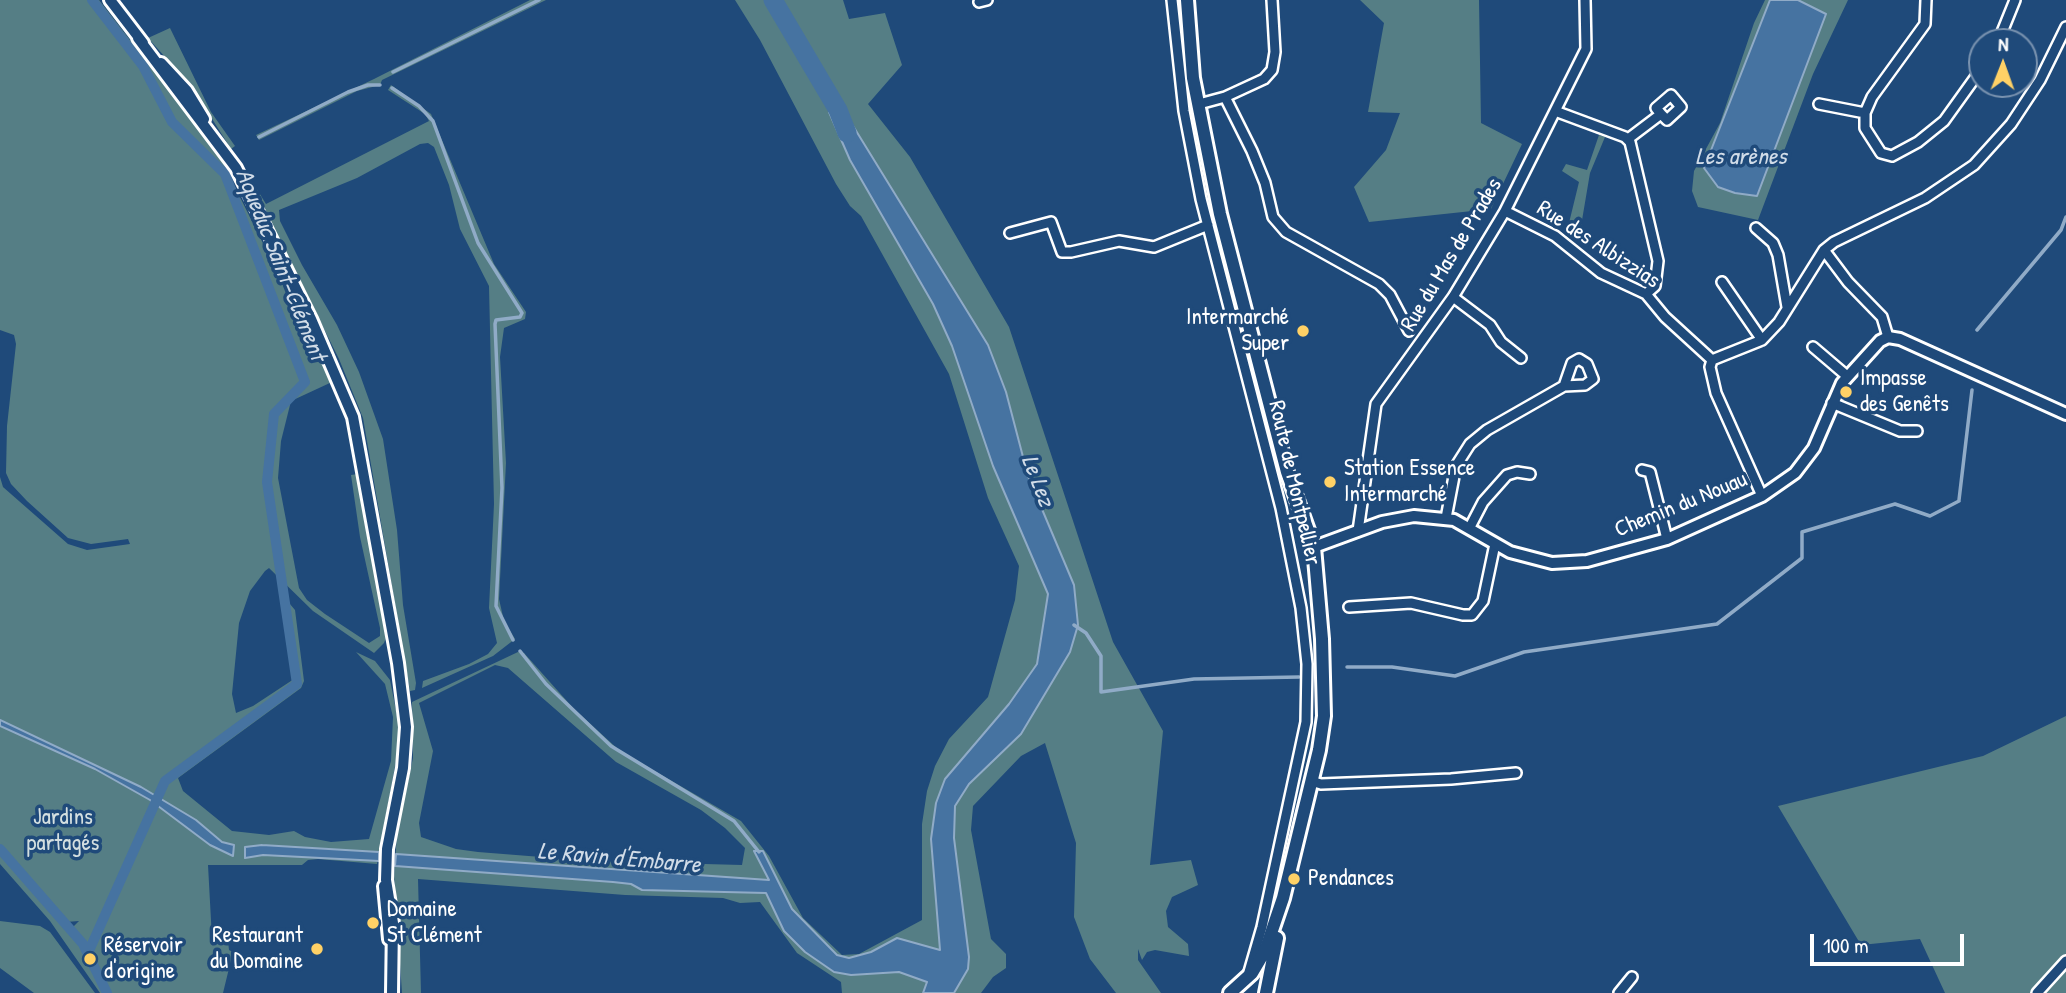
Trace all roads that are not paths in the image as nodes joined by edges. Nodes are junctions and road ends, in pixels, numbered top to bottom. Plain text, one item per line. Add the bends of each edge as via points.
1 (110, 0) edge
2 (1172, 0) edge
3 (1187, 0) edge
4 (1272, 0) edge
5 (1585, 0) edge
6 (1926, 0) edge
7 (2015, 0) edge
8 (2066, 27) edge
9 (2004, 28) edge
10 (1968, 88) edge
11 (1225, 97) junction
12 (1199, 104) junction
13 (1819, 104) dead end
14 (1555, 111) junction
15 (1865, 113) junction
16 (1661, 114) dead end
17 (1629, 139) junction
18 (1505, 211) junction
19 (1208, 225) junction
20 (1756, 228) dead end
21 (1010, 233) dead end
22 (1824, 250) junction
23 (1722, 282) dead end
24 (1646, 294) junction
25 (1453, 297) junction
26 (1787, 307) junction
27 (1409, 331) dead end
28 (1888, 337) junction
29 (1762, 340) junction
30 (1813, 347) dead end
31 (1521, 358) dead end
32 (1712, 360) junction
33 (1847, 376) junction
34 (1564, 386) dead end
35 (1832, 403) junction
36 (2066, 414) edge
37 (1917, 431) dead end
38 (1642, 470) dead end
39 (1530, 474) dead end
40 (1762, 496) junction
41 (1446, 518) junction
42 (1469, 527) junction
43 (1358, 531) junction
44 (1667, 538) junction
45 (1495, 544) junction
46 (1314, 547) junction
47 (1349, 607) dead end
48 (1516, 773) dead end
49 (1311, 781) junction
50 (1283, 898) junction
51 (2066, 961) edge
52 (1632, 977) dead end
53 (1248, 978) junction
54 (393, 989) edge
55 (1230, 993) edge
56 (1266, 993) edge
57 (1619, 993) edge
58 (2038, 993) edge

1 - 54 street via 236,169 345,392 356,428 406,727 386,867 392,910
2 - 19 street, Route de Montpellier via 1184,111
3 - 12 main road, Route de Montpellier
4 - 11 street via 1272,70 1264,79
5 - 14 street, Rue du Mas de Prades via 1586,49
6 - 15 street via 1925,23
7 - 9 street
8 - 22 street via 2040,80 2011,124 1974,165 1925,198
10 - 15 street via 1944,121 1892,156 1881,153 1873,143 1865,128
11 - 12 street
11 - 27 street via 1265,183 1273,217 1296,239 1379,284
12 - 46 main road, Route de Montpellier via 1220,214 1287,472
13 - 15 street
14 - 17 street
14 - 18 street, Rue du Mas de Prades
16 - 17 street
17 - 24 street via 1658,261 1655,286
18 - 24 street, Rue des Albizzias via 1555,236 1601,273
18 - 25 street, Rue du Mas de Prades
19 - 21 street via 1154,247 1119,240 1071,252 1062,252 1051,222
19 - 53 street, Route de Montpellier via 1280,506 1301,608 1307,664 1306,722
20 - 26 street via 1773,243 1778,255
22 - 26 street
22 - 28 street via 1882,317
23 - 29 street
24 - 32 street, Rue des Albizzias
25 - 31 street via 1490,325 1501,342
25 - 43 street, Rue du Mas de Prades via 1376,404
26 - 29 street
28 - 33 street, Chemin du Nouau
28 - 36 street
29 - 32 street
30 - 33 street
32 - 40 street via 1716,393
33 - 35 street, Chemin du Nouau
34 - 41 street via 1470,444 1456,466
35 - 37 street via 1899,432
35 - 40 street, Chemin du Nouau via 1803,465
38 - 44 street via 1650,472
39 - 42 street via 1517,471 1507,475
40 - 44 street, Chemin du Nouau
41 - 42 street, Chemin du Nouau
41 - 43 street, Chemin du Nouau via 1404,517
42 - 45 street, Chemin du Nouau
43 - 46 street, Chemin du Nouau
44 - 45 street, Chemin du Nouau via 1623,553 1569,563 1530,560
45 - 47 street via 1483,601 1472,615 1411,603
46 - 49 main road, Route de Montpellier via 1324,716
48 - 49 street via 1463,779
49 - 50 main road, Route de Montpellier
50 - 53 main road, Route de Montpellier via 1269,944
50 - 56 main road, Route de Montpellier
51 - 58 street
52 - 57 street
53 - 55 main road, Route de Montpellier

